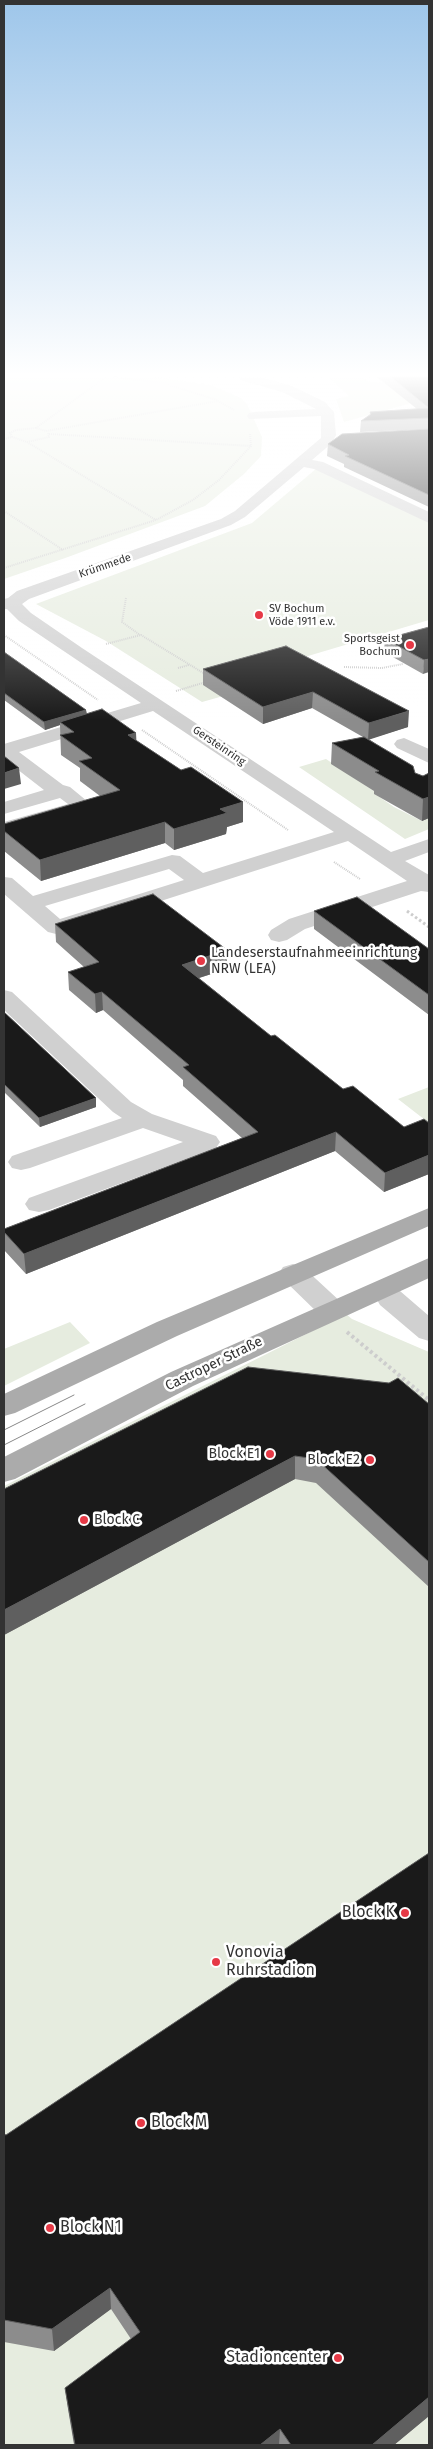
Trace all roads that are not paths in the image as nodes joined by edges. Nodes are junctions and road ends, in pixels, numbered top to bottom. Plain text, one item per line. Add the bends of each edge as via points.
1 (267, 491) edge
2 (373, 491) edge
3 (429, 518) edge
4 (9, 603) edge
5 (157, 704) junction
6 (404, 744) dead end
7 (4, 750) edge
8 (429, 757) edge
9 (59, 792) junction
10 (4, 808) edge
11 (4, 828) edge
12 (350, 834) junction
13 (429, 845) edge
14 (388, 860) junction
15 (200, 881) junction
16 (4, 883) edge
17 (428, 883) edge
18 (29, 904) junction
19 (279, 935) dead end
20 (4, 997) edge
21 (143, 1119) junction
22 (21, 1162) dead end
23 (39, 1204) dead end
24 (429, 1216) edge
25 (429, 1267) edge
26 (293, 1274) junction
27 (390, 1298) dead end
28 (339, 1320) junction
29 (429, 1331) edge
30 (4, 1406) edge
31 (4, 1471) edge

1 - 4 street, Krümmede via 226,522 22,595
2 - 3 street
4 - 5 street, Gersteinring via 25,617
5 - 7 street
5 - 12 street, Gersteinring
6 - 8 street
7 - 9 street
9 - 10 street
9 - 11 street via 63,791 83,806
12 - 14 street, Gersteinring
12 - 15 street
13 - 14 street
14 - 17 street, Gersteinring
15 - 18 street via 172,860
15 - 18 street via 56,927
16 - 18 street
17 - 19 street via 297,924
20 - 21 street via 122,1107
21 - 22 street
21 - 23 street via 207,1142
24 - 26 main road
25 - 28 main road, Castroper Straße
26 - 28 street
26 - 30 main road
27 - 29 street
28 - 31 main road, Castroper Straße via 182,1379

